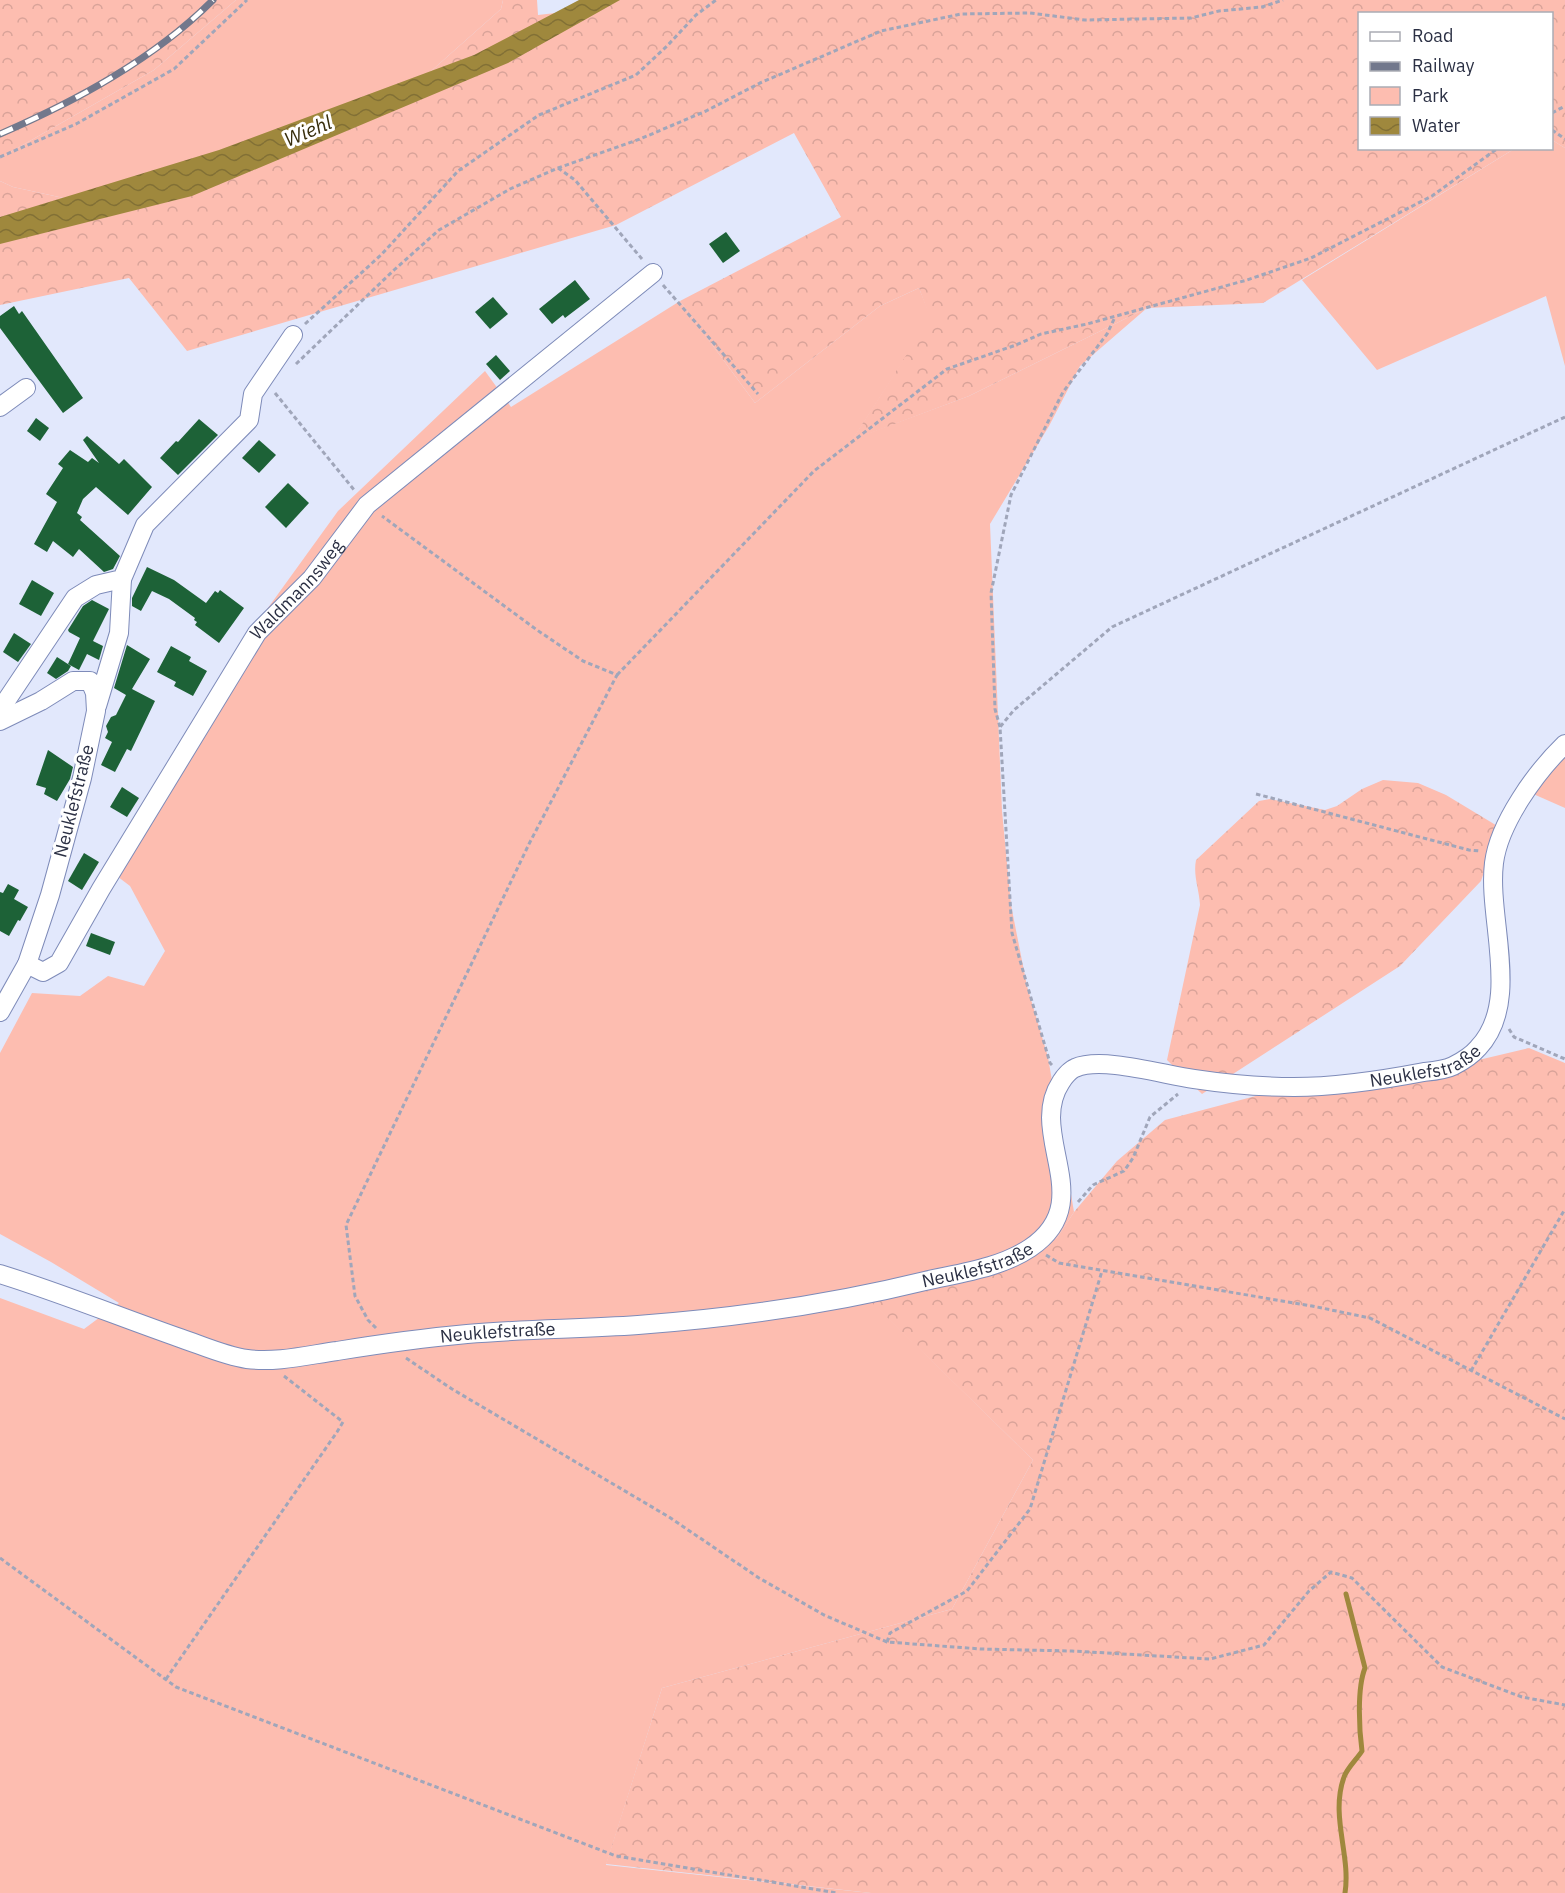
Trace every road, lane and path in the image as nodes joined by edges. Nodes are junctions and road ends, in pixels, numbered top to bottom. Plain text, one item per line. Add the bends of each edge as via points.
1 (247, 0) edge
2 (716, 0) edge
3 (1283, 0) edge
4 (1495, 150) edge
5 (0, 157) edge
6 (653, 273) dead end
7 (1115, 317) junction
8 (293, 335) joint
9 (295, 365) dead end
10 (26, 388) dead end
11 (0, 407) edge
12 (1565, 417) edge
13 (249, 420) junction
14 (367, 505) junction
15 (122, 579) junction
16 (617, 675) junction
17 (0, 710) edge
18 (96, 711) junction
19 (0, 721) edge
20 (1000, 727) junction
21 (1565, 744) edge
22 (1256, 794) dead end
23 (1496, 852) junction
24 (27, 964) junction
25 (1498, 1009) junction
26 (0, 1012) edge
27 (1565, 1059) edge
28 (1066, 1075) junction
29 (1195, 1079) junction
30 (1565, 1209) edge
31 (1056, 1220) junction
32 (1032, 1246) junction
33 (1102, 1271) junction
34 (0, 1275) edge
35 (389, 1343) junction
36 (261, 1359) junction
37 (1471, 1371) junction
38 (1565, 1419) edge
39 (0, 1558) edge
40 (887, 1642) junction
41 (166, 1679) junction
42 (1565, 1705) edge
43 (837, 1893) edge

1 - 5 path via 174,69 76,124
2 - 8 path via 636,75 539,115 458,171 381,255
3 - 9 path via 1191,18 1085,20 1030,13 961,14 881,31 760,83 706,111 510,189 439,230
4 - 7 path via 1432,196 1311,258
6 - 14 street, Waldmannsweg
7 - 16 path via 1041,334 947,369 813,471
7 - 20 path via 1107,334 1063,392 1011,495 991,593 995,709
8 - 13 street via 253,394
10 - 11 street
12 - 20 path via 1112,627 1014,710
13 - 14 path via 275,393
13 - 15 street via 145,525
14 - 16 path via 537,630 583,661
14 - 24 street, Waldmannsweg via 312,578 257,633 59,963 43,972
15 - 17 street via 96,585 75,598
15 - 18 street via 119,633
16 - 35 path via 529,844 346,1225 354,1296 368,1320
18 - 19 street, Neuklefstraße via 90,681 73,681
18 - 24 street, Neuklefstraße via 53,885
20 - 28 path via 1012,933 1050,1063
21 - 23 street, Neuklefstraße via 1518,803
22 - 23 path via 1469,850
23 - 25 street, Neuklefstraße via 1493,867 1501,978
24 - 26 street, Neuklefstraße
25 - 27 path via 1514,1037
25 - 29 street, Neuklefstraße via 1491,1031 1478,1048 1450,1068 1298,1087
28 - 29 street, Neuklefstraße via 1075,1068 1104,1063
28 - 31 street via 1051,1103 1062,1205
29 - 31 path via 1150,1118 1124,1171 1093,1185 1069,1212
30 - 37 path
31 - 32 street, Neuklefstraße
32 - 33 path via 1059,1263
32 - 35 street, Neuklefstraße via 984,1267 879,1292 736,1316
33 - 37 path via 1370,1318
33 - 40 path via 1030,1509 967,1591 890,1633
34 - 36 street, Neuklefstraße via 44,1287 210,1348
35 - 36 street, Neuklefstraße
35 - 40 path via 452,1389 669,1517 759,1578 824,1615
36 - 41 path via 343,1422
37 - 38 path
39 - 41 path
40 - 42 path via 1210,1659 1264,1645 1308,1591 1331,1572 1352,1578 1442,1667 1522,1697
41 - 43 path via 176,1687 616,1856

